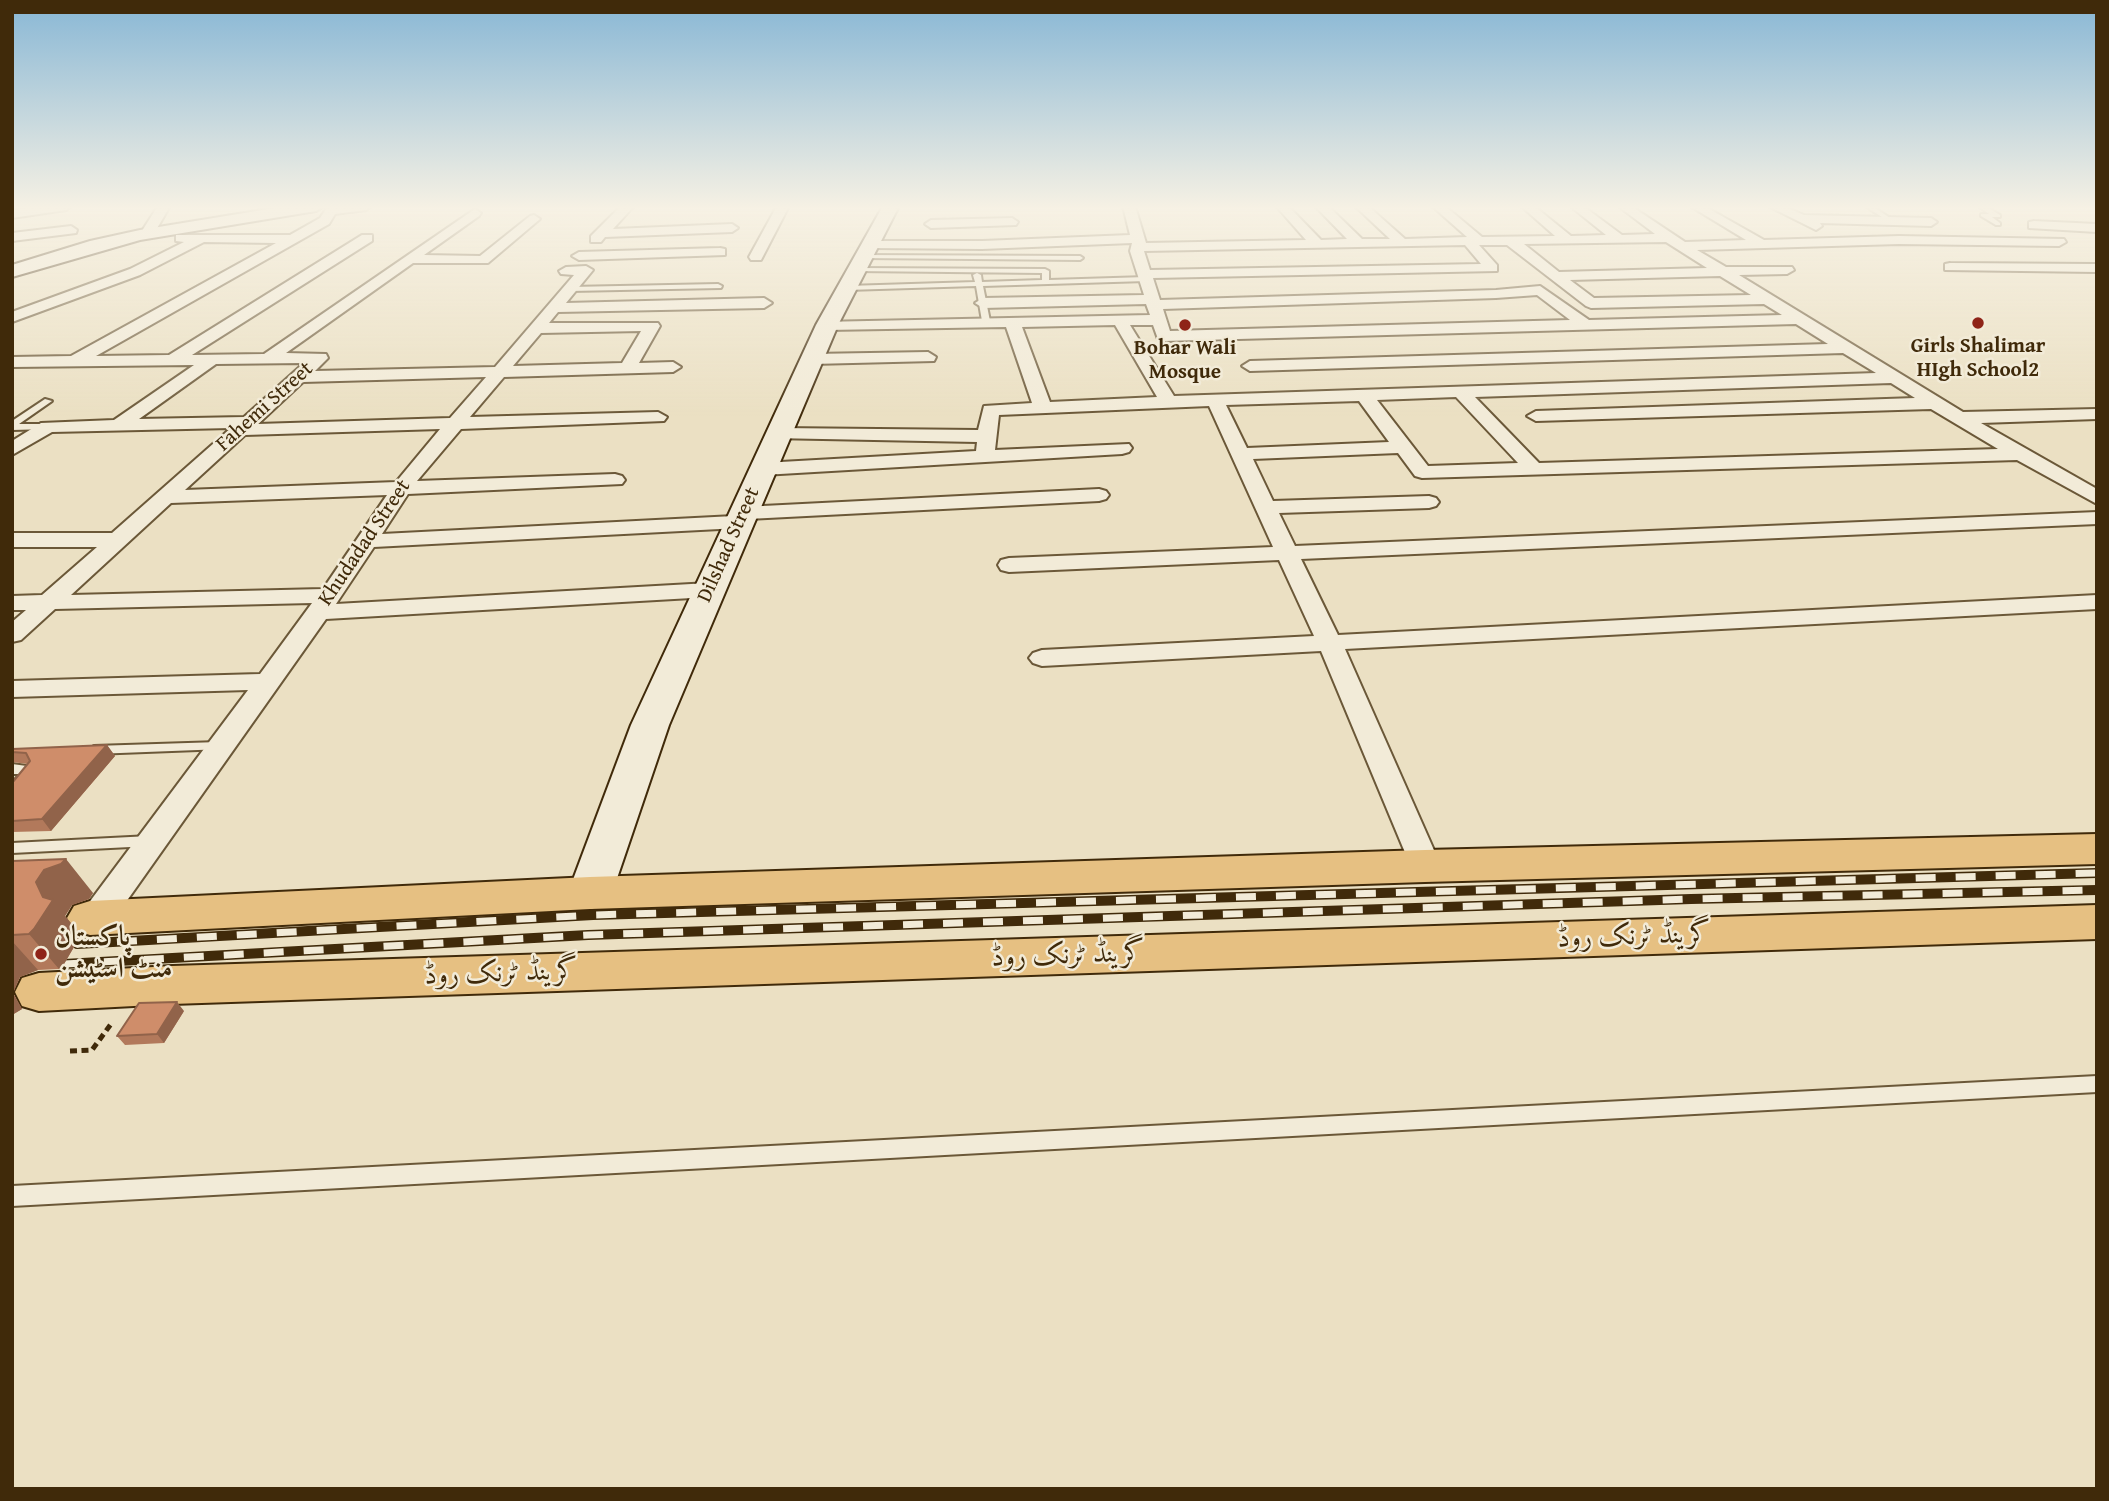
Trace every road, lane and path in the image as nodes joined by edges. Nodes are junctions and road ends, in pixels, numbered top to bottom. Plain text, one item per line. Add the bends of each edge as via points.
1 (124, 276) edge
2 (226, 276) edge
3 (306, 276) edge
4 (409, 276) edge
5 (581, 276) edge
6 (854, 276) edge
7 (904, 276) edge
8 (942, 276) edge
9 (977, 276) edge
10 (1045, 276) edge
11 (1145, 276) joint
12 (1557, 276) edge
13 (1731, 276) edge
14 (384, 277) joint
15 (1046, 282) junction
16 (979, 284) junction
17 (940, 285) junction
18 (718, 286) dead end
19 (569, 289) junction
20 (1768, 299) junction
21 (764, 303) dead end
22 (983, 303) junction
23 (553, 308) junction
24 (1158, 315) junction
25 (12, 317) edge
26 (1800, 319) junction
27 (986, 321) junction
28 (1120, 321) junction
29 (1013, 324) junction
30 (1586, 324) junction
31 (827, 325) junction
32 (536, 328) junction
33 (1238, 345) dead end
34 (1848, 348) junction
35 (928, 357) dead end
36 (269, 358) junction
37 (213, 359) junction
38 (812, 359) junction
39 (173, 360) junction
40 (1447, 360) junction
41 (75, 361) junction
42 (12, 362) edge
43 (41, 362) junction
44 (1250, 366) junction
45 (673, 367) dead end
46 (628, 368) junction
47 (499, 372) junction
48 (12, 373) edge
49 (299, 377) junction
50 (1896, 378) junction
51 (1468, 391) junction
52 (1363, 394) junction
53 (1267, 398) junction
54 (1215, 400) junction
55 (48, 401) dead end
56 (1169, 402) junction
57 (1936, 403) junction
58 (1043, 408) junction
59 (2097, 414) edge
60 (1536, 416) dead end
61 (658, 417) dead end
62 (1961, 418) junction
63 (455, 423) junction
64 (119, 425) junction
65 (12, 426) edge
66 (244, 426) junction
67 (48, 427) junction
68 (779, 434) junction
69 (986, 446) junction
70 (1403, 447) junction
71 (1122, 448) dead end
72 (12, 449) edge
73 (1241, 454) junction
74 (2023, 454) junction
75 (763, 468) junction
76 (1533, 468) junction
77 (615, 480) dead end
78 (401, 488) junction
79 (1099, 495) dead end
80 (165, 497) junction
81 (2097, 498) edge
82 (1429, 502) dead end
83 (1266, 507) junction
84 (741, 518) junction
85 (2097, 518) edge
86 (12, 540) edge
87 (118, 540) junction
88 (367, 541) junction
89 (1288, 554) junction
90 (1009, 565) dead end
91 (709, 590) junction
92 (2097, 601) edge
93 (12, 603) edge
94 (47, 603) junction
95 (324, 604) junction
96 (12, 635) edge
97 (1330, 643) junction
98 (1042, 658) dead end
99 (265, 682) junction
100 (12, 689) edge
101 (219, 746) junction
102 (81, 750) edge
103 (12, 769) edge
104 (12, 793) edge
105 (150, 841) junction
106 (12, 848) edge
107 (2097, 849) edge
108 (1425, 866) junction
109 (590, 893) junction
110 (93, 917) joint
111 (2097, 922) edge
112 (39, 992) dead end
113 (92, 1050) dead end
114 (71, 1051) dead end
115 (2097, 1084) edge
116 (12, 1196) edge

1 - 25 street
2 - 41 street
3 - 39 street
4 - 14 street
5 - 19 street, Khudadad Street
6 - 31 street, Dilshad Street
7 - 17 lane
8 - 17 lane
9 - 16 lane
10 - 15 lane
11 - 15 lane
11 - 24 street
12 - 20 street via 1591,303
13 - 20 street
14 - 36 street
15 - 16 lane
16 - 17 lane
16 - 22 lane
18 - 19 lane
19 - 23 street, Khudadad Street
20 - 26 street
21 - 23 street
22 - 24 street
22 - 27 lane
23 - 32 street, Khudadad Street
24 - 28 street
24 - 30 street
24 - 30 street via 1540,290
26 - 30 street
26 - 34 street
27 - 29 street
27 - 31 street
28 - 29 street
28 - 56 street
29 - 58 street
31 - 38 street, Dilshad Street
32 - 46 street via 652,326
32 - 47 street, Khudadad Street
33 - 44 street
34 - 40 street
34 - 50 street
35 - 38 street
36 - 37 street, Fahemi Street
36 - 49 street, Fahemi Street via 320,358
37 - 39 street, Fahemi Street
37 - 64 street
38 - 68 street, Dilshad Street
39 - 41 street, Fahemi Street
40 - 44 street
40 - 51 street
41 - 43 street, Fahemi Street
42 - 43 street, Fahemi Street
43 - 48 street
44 - 53 street
45 - 46 street
46 - 47 street
47 - 49 street
47 - 63 street, Khudadad Street
49 - 66 street, Fahemi Street
50 - 51 street
50 - 57 street
51 - 52 street
51 - 76 street
52 - 53 street
52 - 70 street
53 - 54 street
54 - 56 street
54 - 73 street
55 - 65 lane
56 - 58 street
57 - 60 street
57 - 62 street
58 - 69 street via 990,410
59 - 62 street
61 - 63 street
62 - 74 street
63 - 66 street
63 - 78 street, Khudadad Street
64 - 66 street
64 - 67 street
65 - 67 lane
66 - 80 street, Fahemi Street
67 - 72 street
68 - 69 street
68 - 75 street, Dilshad Street
69 - 71 street
69 - 75 street
70 - 73 street
70 - 76 street via 1422,472
73 - 83 street
74 - 76 street
74 - 81 street
75 - 84 street, Dilshad Street
77 - 78 street
78 - 80 street
78 - 88 street, Khudadad Street
79 - 84 street
80 - 87 street, Fahemi Street
82 - 83 street
83 - 89 street
84 - 88 street
84 - 91 street, Dilshad Street
85 - 89 street
86 - 87 street
87 - 94 street, Fahemi Street
88 - 95 street, Khudadad Street
89 - 90 street
89 - 97 street
91 - 95 street
91 - 109 street, Dilshad Street via 650,724
92 - 97 street
93 - 94 street
94 - 95 street
94 - 96 street, Fahemi Street
95 - 99 street, Khudadad Street
97 - 98 street
97 - 108 street
99 - 100 street
99 - 101 street, Khudadad Street
101 - 102 lane
101 - 105 street, Khudadad Street
103 - 104 lane via 29,770
105 - 106 lane
105 - 110 street, Khudadad Street
107 - 108 main road
108 - 109 main road
109 - 110 main road
111 - 112 main road, گرینڈ ٹرنک روڈ
113 - 114 path
115 - 116 lane

